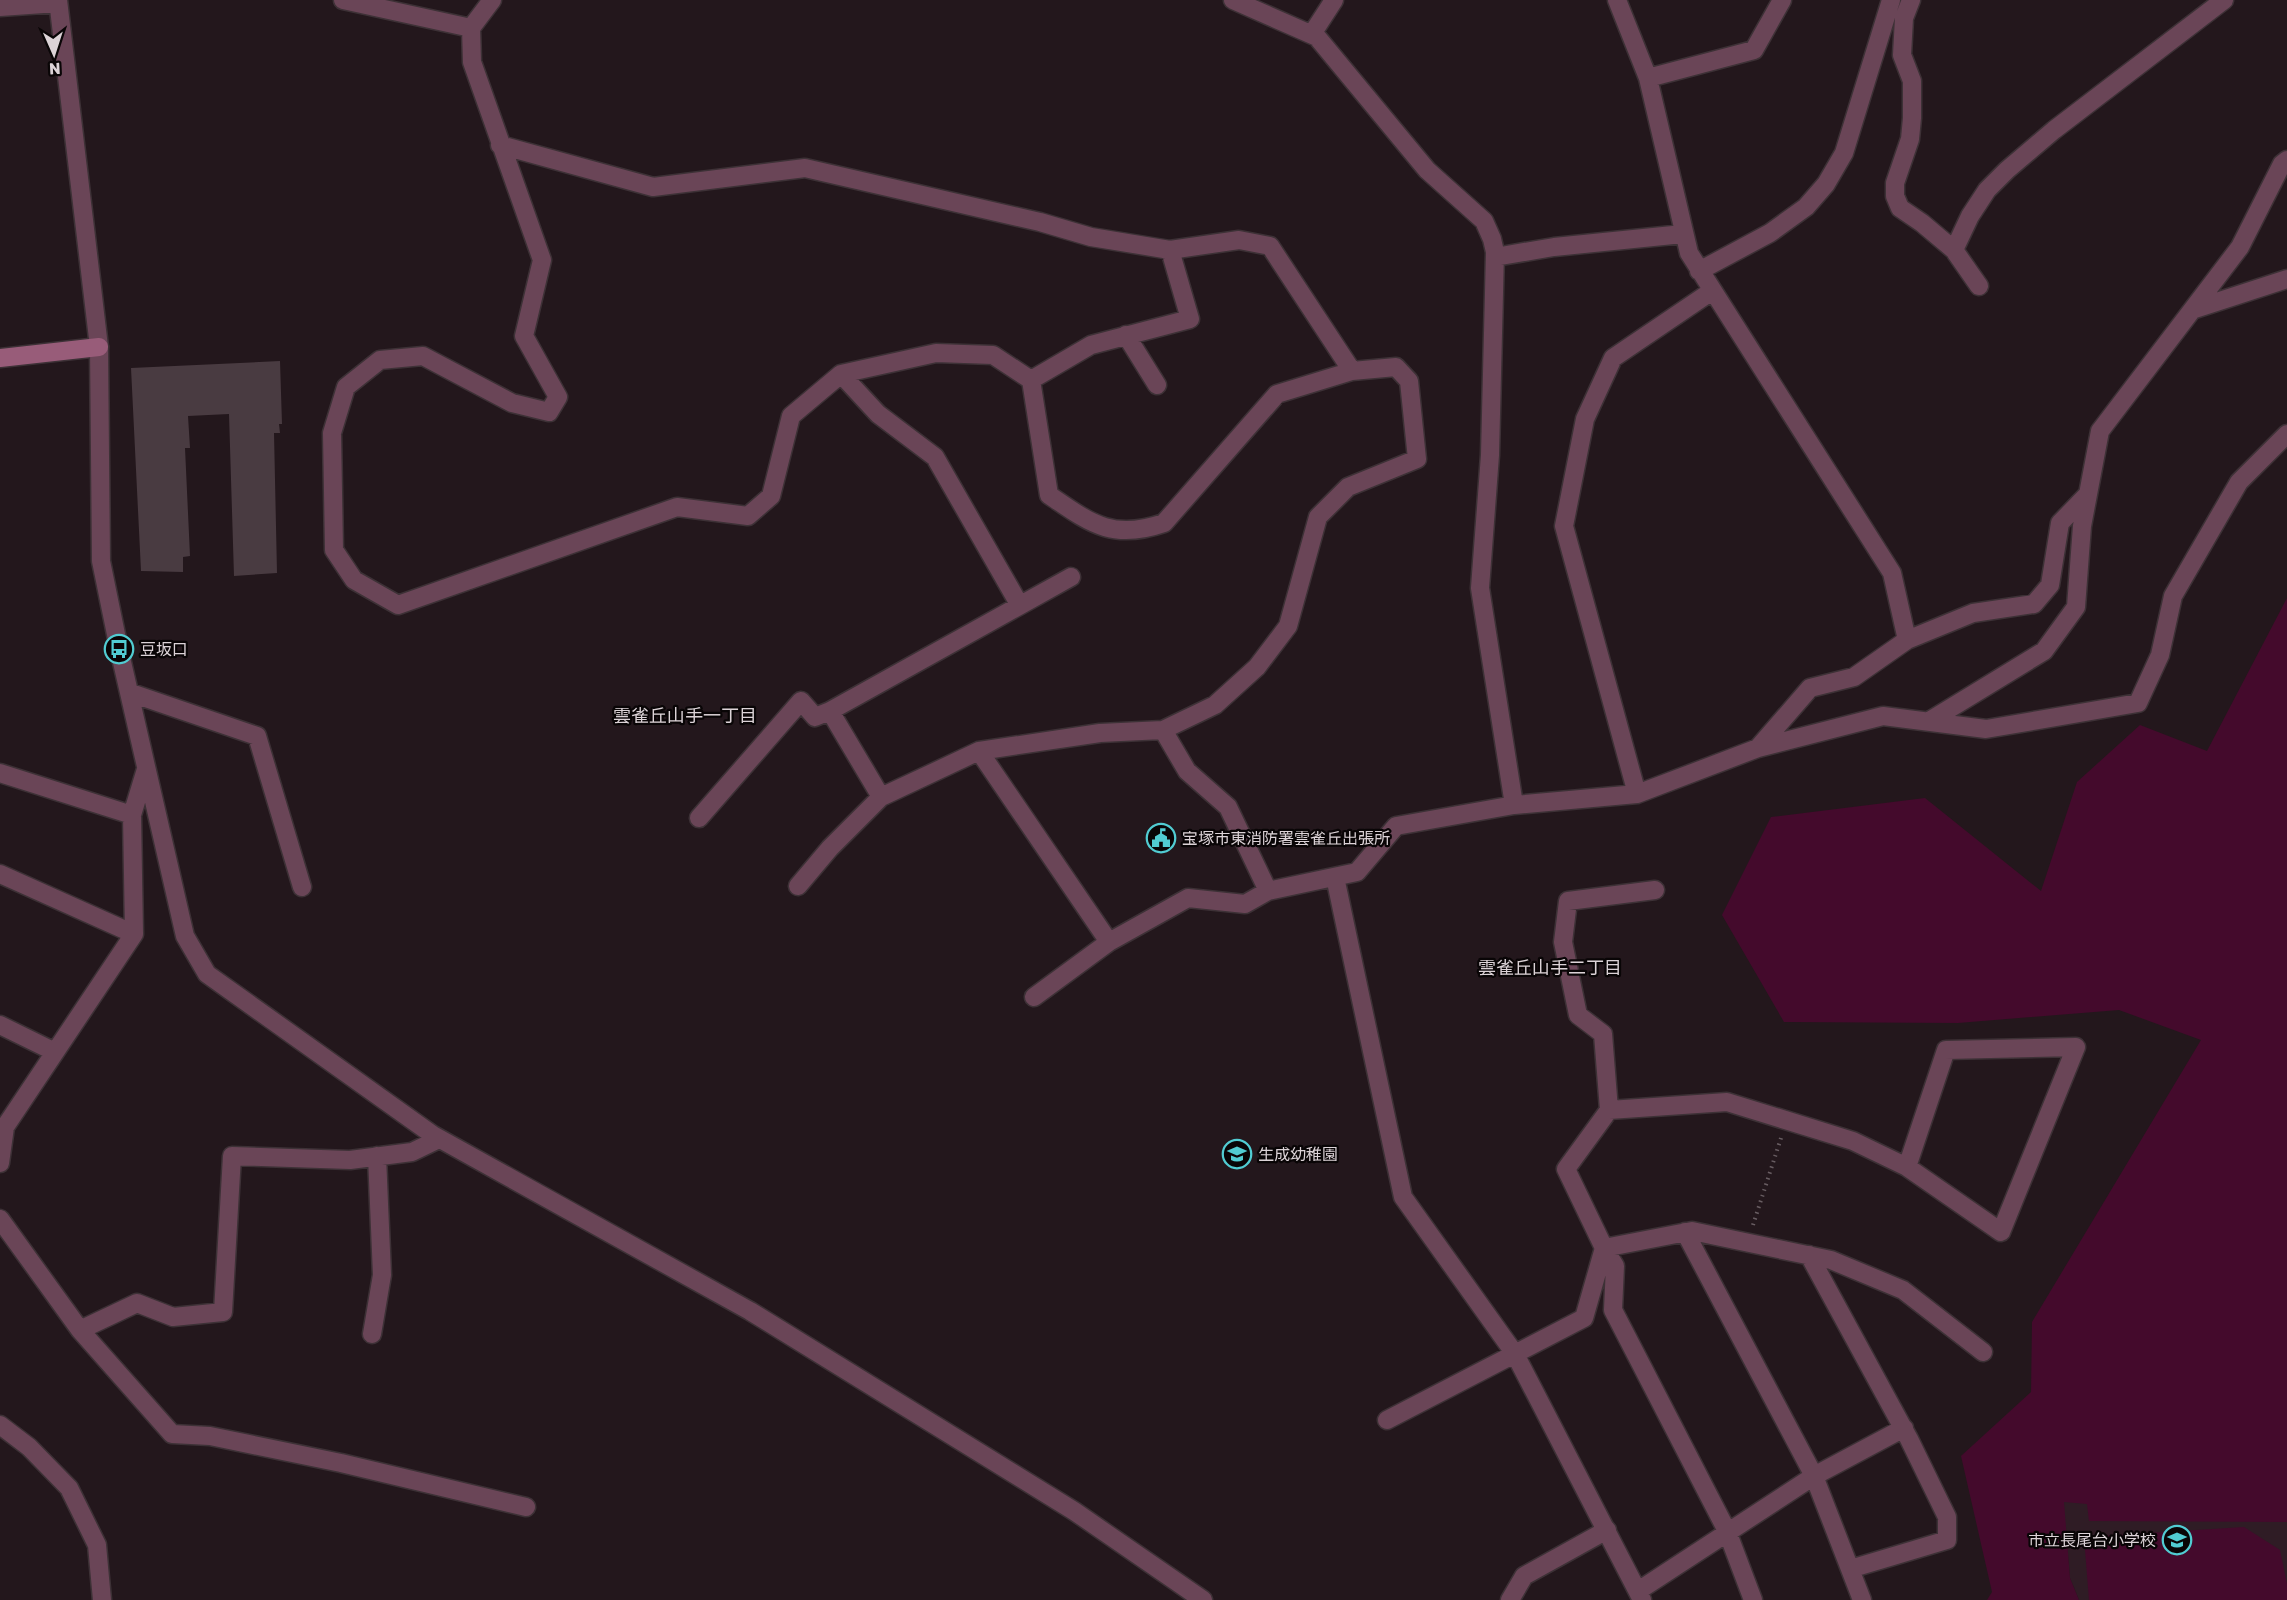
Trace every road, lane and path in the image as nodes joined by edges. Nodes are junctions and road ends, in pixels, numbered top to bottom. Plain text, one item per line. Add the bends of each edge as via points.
1 (343, 0) edge
2 (492, 0) edge
3 (1233, 0) edge
4 (1334, 0) edge
5 (1617, 0) edge
6 (1782, 0) edge
7 (1891, 0) edge
8 (1911, 0) edge
9 (2224, 0) edge
10 (58, 2) edge
11 (0, 7) edge
12 (471, 28) junction
13 (1312, 34) junction
14 (1648, 78) junction
15 (500, 145) junction
16 (2287, 160) edge
17 (1683, 234) junction
18 (1170, 250) junction
19 (1954, 250) junction
20 (1495, 257) junction
21 (1699, 272) junction
22 (2287, 279) edge
23 (1979, 286) dead end
24 (1712, 291) junction
25 (2195, 309) junction
26 (1126, 335) junction
27 (99, 347) junction
28 (0, 358) edge
29 (1352, 371) junction
30 (841, 374) junction
31 (1031, 381) junction
32 (1157, 385) dead end
33 (2287, 434) edge
34 (2088, 494) junction
35 (1071, 578) dead end
36 (1019, 604) junction
37 (1907, 640) junction
38 (131, 693) junction
39 (830, 711) junction
40 (1931, 720) junction
41 (1163, 730) junction
42 (1758, 748) junction
43 (979, 751) junction
44 (147, 767) junction
45 (0, 773) edge
46 (1637, 794) junction
47 (881, 796) junction
48 (1514, 805) junction
49 (132, 815) junction
50 (699, 818) dead end
51 (0, 874) edge
52 (1335, 877) junction
53 (798, 886) dead end
54 (302, 887) dead end
55 (1654, 890) dead end
56 (1268, 891) junction
57 (134, 934) junction
58 (1109, 942) junction
59 (1034, 997) dead end
60 (0, 1025) edge
61 (55, 1052) junction
62 (1609, 1110) junction
63 (1787, 1120) junction
64 (439, 1139) junction
65 (377, 1156) junction
66 (0, 1163) edge
67 (1907, 1167) junction
68 (0, 1219) edge
69 (1685, 1232) junction
70 (1747, 1243) junction
71 (1604, 1248) junction
72 (1809, 1256) junction
73 (80, 1330) junction
74 (372, 1335) dead end
75 (1983, 1352) dead end
76 (1515, 1354) junction
77 (1388, 1420) dead end
78 (0, 1425) edge
79 (1904, 1428) junction
80 (1814, 1476) junction
81 (526, 1507) dead end
82 (1607, 1530) junction
83 (1727, 1531) junction
84 (1850, 1569) junction
85 (1640, 1595) edge
86 (102, 1600) edge
87 (1203, 1600) edge
88 (1510, 1600) edge
89 (1753, 1600) edge
90 (1862, 1600) edge

1 - 12 street
2 - 12 street
3 - 13 street
4 - 13 street
5 - 14 street
6 - 14 street via 1754,50
7 - 21 street via 1844,153 1826,184 1806,207 1770,233
8 - 19 street via 1904,18 1902,55 1912,81 1912,118 1895,196 1900,208
9 - 19 street via 2007,170 1987,190
10 - 11 street
10 - 27 street
12 - 15 street via 472,62
13 - 20 street via 1427,170 1484,220
14 - 17 street
15 - 18 street via 653,187 806,168 1091,237
15 - 30 street via 542,260 524,336 558,397 549,412 512,403 423,356 380,360 346,387 332,433 334,550 354,580 399,604 677,507 748,516 771,496 791,416
16 - 25 street via 2240,247
17 - 20 street
17 - 21 street
18 - 26 street via 1190,319
18 - 29 street via 1239,240 1270,246
19 - 23 street
20 - 48 street via 1490,455 1480,588
21 - 24 street
22 - 25 street
24 - 37 street via 1892,573
24 - 46 street via 1613,358 1585,419 1564,526
25 - 34 street via 2100,431
26 - 31 street via 1091,345
26 - 32 street
27 - 28 street
27 - 38 street via 101,561
29 - 31 street via 1277,394 1164,524 1139,532 1092,525 1049,495
29 - 41 street via 1396,367 1409,381 1417,459 1348,487 1318,517 1288,626 1257,667 1215,705
30 - 31 street via 936,353 993,355
30 - 36 street via 878,414 935,457
33 - 40 street via 2239,482 2173,596 2160,656 2138,703 1986,729
34 - 37 street via 2060,523 2050,585 2034,604 1973,613
34 - 40 street via 2076,607 2044,651
35 - 36 street
36 - 39 street
37 - 42 street via 1854,678 1810,688
38 - 44 street
38 - 54 street via 257,736
39 - 47 street
39 - 50 street via 815,717 801,701
40 - 42 street via 1883,716
41 - 43 street via 1100,733
41 - 56 street via 1187,771 1228,807
42 - 46 street
43 - 47 street
43 - 58 street
44 - 49 street
44 - 64 street via 185,936 207,974
45 - 49 street
46 - 48 street
47 - 53 street
48 - 52 street via 1396,826 1357,872
49 - 57 street
51 - 57 street
52 - 56 street
52 - 76 street via 1403,1197
55 - 62 street via 1568,901 1563,942 1578,1015 1603,1034
56 - 58 street via 1245,904 1188,898
57 - 61 street
58 - 59 street
60 - 61 street
61 - 66 street via 5,1127
62 - 63 street via 1727,1102
62 - 71 street via 1566,1169
63 - 67 street via 1853,1141
63 - 70 path
64 - 65 street via 412,1152
64 - 87 street via 750,1311 1074,1511
65 - 73 street via 350,1160 232,1156 223,1312 173,1317 138,1303
65 - 74 street via 382,1275
67 - 67 street via 2001,1232 2076,1047 1946,1050
68 - 73 street
69 - 70 street
69 - 71 street
69 - 80 street
70 - 72 street
71 - 76 street via 1584,1318
71 - 83 street via 1615,1266 1613,1310
72 - 75 street via 1831,1260 1904,1290
72 - 79 street
73 - 81 street via 172,1434 210,1436 341,1463
76 - 77 street
76 - 82 street
78 - 86 street via 29,1447 69,1488 97,1545
79 - 80 street
79 - 84 street via 1947,1516 1947,1540
80 - 83 street
80 - 84 street
82 - 85 street
82 - 88 street via 1524,1575
83 - 85 street
83 - 89 street
84 - 90 street

